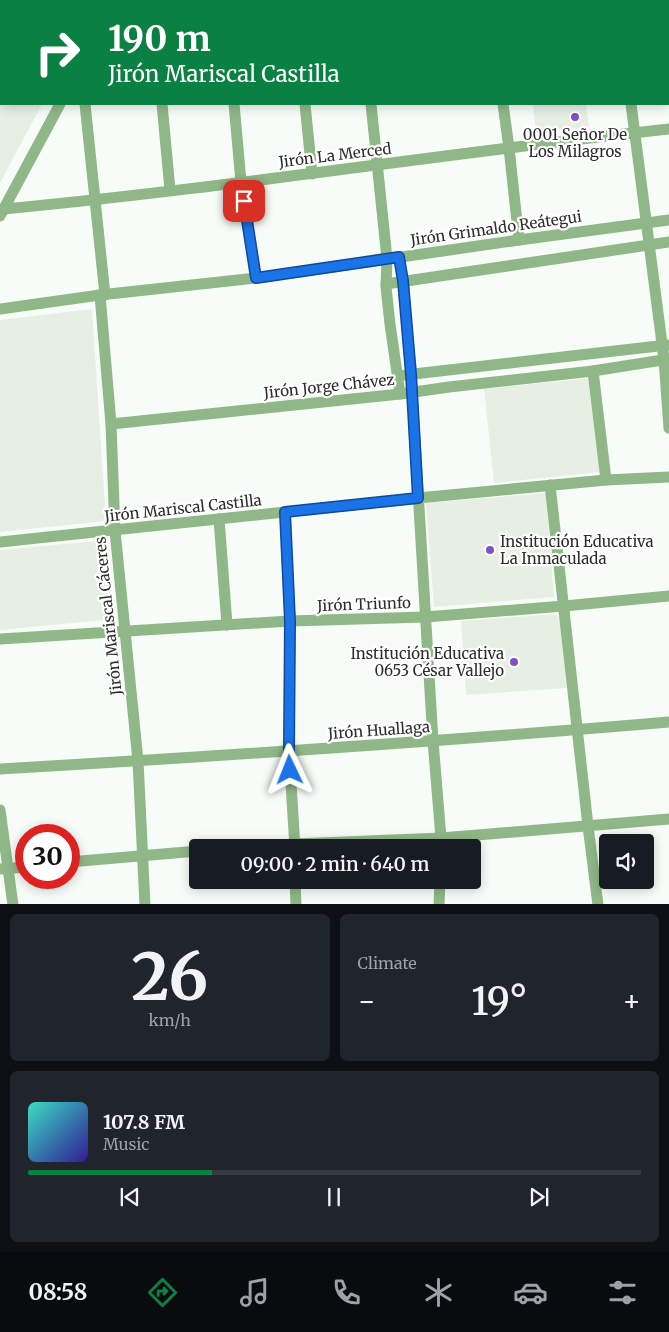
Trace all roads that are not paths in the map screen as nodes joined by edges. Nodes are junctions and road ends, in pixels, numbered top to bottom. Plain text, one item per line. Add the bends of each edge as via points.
1 (59, 105) edge
2 (85, 105) edge
3 (162, 105) edge
4 (234, 105) edge
5 (305, 105) edge
6 (371, 105) edge
7 (503, 105) edge
8 (631, 105) edge
9 (669, 129) edge
10 (635, 133) junction
11 (509, 148) junction
12 (378, 164) junction
13 (312, 174) junction
14 (241, 182) junction
15 (170, 190) junction
16 (95, 200) junction
17 (2, 213) edge
18 (669, 220) edge
19 (646, 223) junction
20 (519, 240) junction
21 (669, 242) edge
22 (649, 245) junction
23 (393, 258) junction
24 (256, 278) junction
25 (403, 281) junction
26 (386, 284) junction
27 (103, 295) junction
28 (0, 309) edge
29 (665, 345) edge
30 (666, 359) edge
31 (593, 371) junction
32 (411, 374) junction
33 (398, 376) junction
34 (406, 393) junction
35 (111, 424) junction
36 (669, 428) edge
37 (669, 477) edge
38 (606, 480) junction
39 (550, 485) junction
40 (418, 498) junction
41 (285, 512) junction
42 (219, 519) junction
43 (115, 531) junction
44 (0, 542) edge
45 (669, 596) edge
46 (564, 606) junction
47 (424, 617) junction
48 (290, 621) junction
49 (227, 625) junction
50 (125, 631) junction
51 (0, 639) edge
52 (669, 722) edge
53 (578, 730) junction
54 (432, 741) junction
55 (289, 751) junction
56 (138, 761) junction
57 (0, 769) edge
58 (0, 810) edge
59 (669, 819) edge
60 (588, 826) junction
61 (295, 839) edge
62 (441, 839) edge
63 (476, 839) edge
64 (189, 852) edge
65 (142, 855) junction
66 (80, 861) edge
67 (4, 869) edge
68 (296, 889) edge
69 (439, 889) edge
70 (13, 904) edge
71 (144, 904) edge
72 (296, 904) edge
73 (438, 904) edge
74 (598, 904) edge

1 - 17 street
2 - 16 street, Jirón Mariscal Cáceres
3 - 15 street
4 - 14 street
5 - 13 street
6 - 12 street
7 - 11 street
8 - 10 street
9 - 10 street, Jirón La Merced
10 - 11 street, Jirón La Merced
10 - 19 street
11 - 12 street, Jirón La Merced
11 - 20 street
12 - 13 street, Jirón La Merced
12 - 23 street
13 - 14 street, Jirón La Merced
14 - 15 street, Jirón La Merced
14 - 24 street
15 - 16 street, Jirón La Merced
16 - 17 street, Jirón La Merced
16 - 27 street, Jirón Mariscal Cáceres
18 - 19 street, Jirón Grimaldo Reátegui
19 - 20 street, Jirón Grimaldo Reátegui
19 - 22 street
20 - 23 street, Jirón Grimaldo Reátegui
21 - 22 street
22 - 25 street
22 - 29 street
23 - 24 street, Jirón Grimaldo Reátegui
23 - 25 street
23 - 26 street
24 - 27 street, Jirón Grimaldo Reátegui
25 - 26 street
25 - 32 street
26 - 33 street
27 - 28 street, Jirón Grimaldo Reátegui
27 - 35 street, Jirón Mariscal Cáceres
29 - 30 street
29 - 32 street, Jirón Jorge Chávez
30 - 31 street, Jirón Jorge Chávez
30 - 36 street
31 - 34 street, Jirón Jorge Chávez
31 - 38 street
32 - 33 street, Jirón Jorge Chávez
32 - 34 street
33 - 34 street
34 - 35 street, Jirón Jorge Chávez
34 - 40 street
35 - 43 street, Jirón Mariscal Cáceres
37 - 38 street, Jirón Mariscal Castilla
38 - 39 street, Jirón Mariscal Castilla
39 - 40 street, Jirón Mariscal Castilla
39 - 46 street
40 - 41 street, Jirón Mariscal Castilla
40 - 47 street
41 - 42 street, Jirón Mariscal Castilla
41 - 48 street
42 - 43 street, Jirón Mariscal Castilla
42 - 49 street
43 - 44 street, Jirón Mariscal Castilla
43 - 50 street, Jirón Mariscal Cáceres
45 - 46 street, Jirón Triunfo
46 - 47 street, Jirón Triunfo
46 - 53 street
47 - 48 street, Jirón Triunfo
47 - 54 street
48 - 49 street, Jirón Triunfo
48 - 55 street
49 - 50 street, Jirón Triunfo
50 - 51 street, Jirón Triunfo
50 - 56 street, Jirón Mariscal Cáceres
52 - 53 street, Jirón Huallaga
53 - 54 street, Jirón Huallaga
53 - 60 street
54 - 55 street, Jirón Huallaga
54 - 62 street
55 - 56 street, Jirón Huallaga
55 - 61 street
56 - 57 street, Jirón Huallaga
56 - 65 street, Jirón Mariscal Cáceres
58 - 67 street
59 - 60 street
60 - 63 street
60 - 74 street
64 - 65 street
65 - 66 street
65 - 71 street, Jirón Mariscal Cáceres
67 - 70 street
68 - 72 street
69 - 73 street

